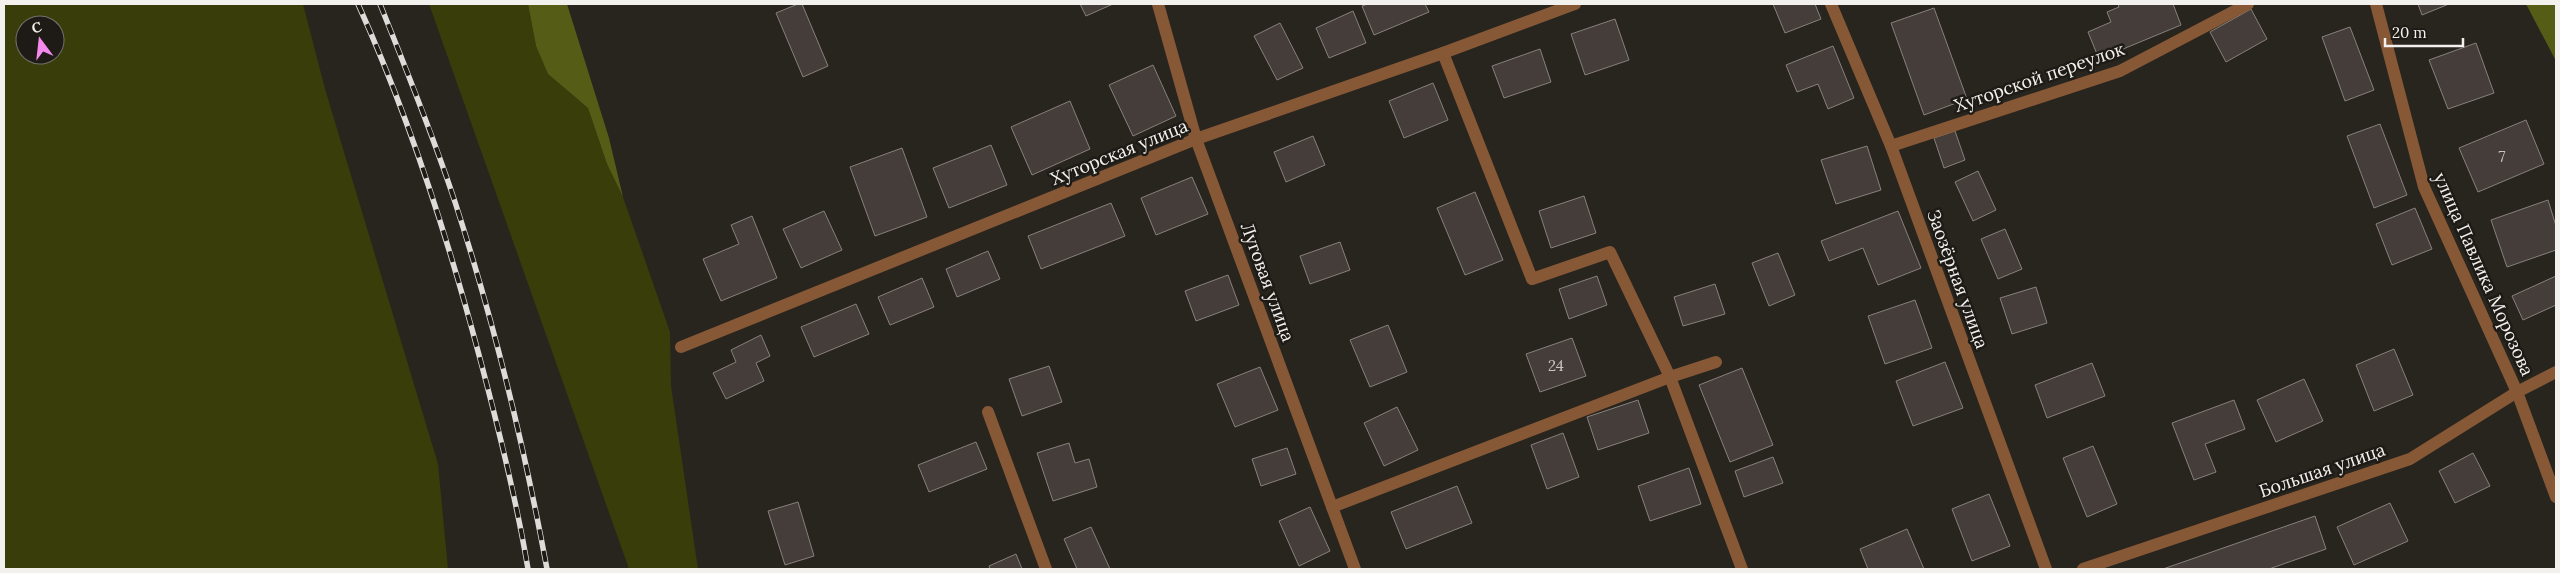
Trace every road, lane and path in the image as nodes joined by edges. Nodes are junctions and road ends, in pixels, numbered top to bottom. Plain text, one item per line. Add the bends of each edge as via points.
1 (1158, 4) edge
2 (1575, 4) edge
3 (1831, 4) edge
4 (2248, 4) edge
5 (2376, 4) edge
6 (1443, 53) junction
7 (1196, 139) junction
8 (1891, 146) junction
9 (681, 347) dead end
10 (1716, 362) dead end
11 (2556, 372) edge
12 (1670, 377) junction
13 (2516, 392) junction
14 (988, 412) dead end
15 (2556, 497) edge
16 (1332, 506) junction
17 (1046, 569) edge
18 (1356, 569) edge
19 (1742, 569) edge
20 (2046, 569) edge
21 (2083, 569) edge

1 - 7 street, Луговая улица
2 - 6 street, Хуторская улица
3 - 8 street, Заозёрная улица
4 - 8 street, Хуторской переулок via 2120,71
5 - 13 street, улица Павлика Морозова via 2424,187
6 - 7 street, Хуторская улица
6 - 12 street via 1532,278 1610,252
7 - 9 street, Хуторская улица
7 - 16 street, Луговая улица
8 - 20 street, Заозёрная улица
10 - 12 street
11 - 13 street, Большая улица
12 - 16 street
12 - 19 street
13 - 15 street, улица Павлика Морозова
13 - 21 street, Большая улица via 2410,459
14 - 17 street
16 - 18 street, Луговая улица

